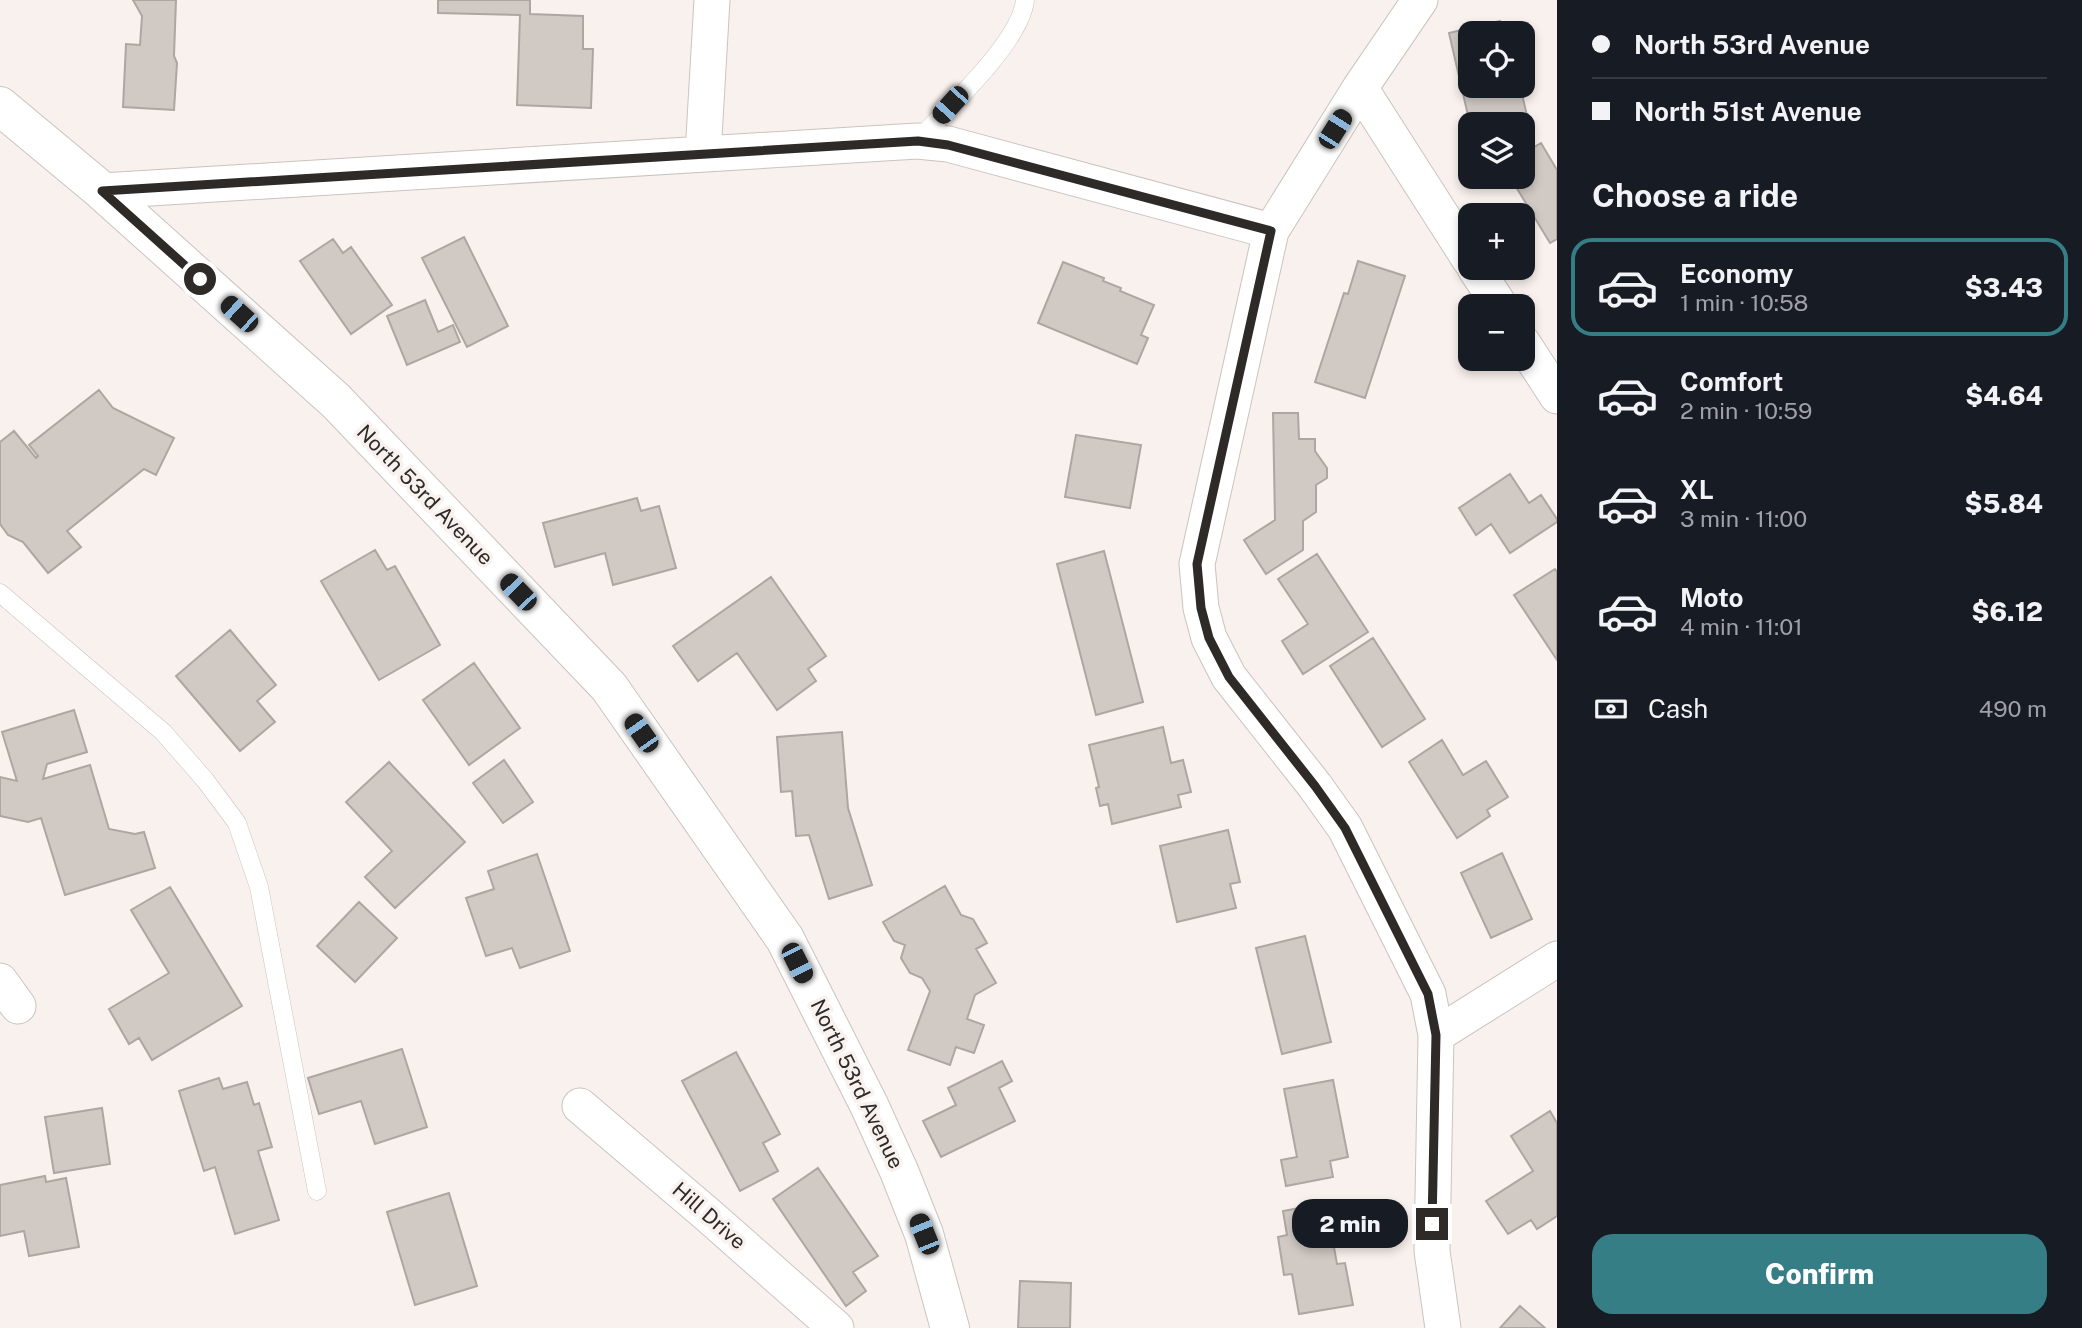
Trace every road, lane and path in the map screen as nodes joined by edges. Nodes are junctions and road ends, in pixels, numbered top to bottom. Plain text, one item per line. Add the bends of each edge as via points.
1 (712, 0) edge
2 (1024, 0) edge
3 (1420, 0) edge
4 (1360, 88) junction
5 (0, 106) edge
6 (918, 141) junction
7 (704, 154) junction
8 (102, 191) junction
9 (1271, 231) junction
10 (1458, 241) edge
11 (1535, 362) edge
12 (1557, 396) edge
13 (0, 593) edge
14 (1557, 959) edge
15 (1436, 1035) junction
16 (580, 1106) dead end
17 (317, 1191) dead end
18 (836, 1328) edge
19 (950, 1328) edge
20 (1443, 1328) edge

1 - 7 street
2 - 6 lane via 1017,26 1000,52
3 - 4 street
4 - 9 street
4 - 10 street
5 - 8 street, North 53rd Avenue
6 - 7 street
6 - 9 street via 948,145
7 - 8 street
8 - 19 street, North 53rd Avenue via 336,401 609,687 785,939 899,1171 924,1234
9 - 15 street via 1197,564 1201,608 1209,638 1229,677 1345,828 1428,994
11 - 12 street
13 - 17 lane via 163,732 237,823 259,887
14 - 15 street
15 - 20 street via 1432,1251
16 - 18 street, Hill Drive

